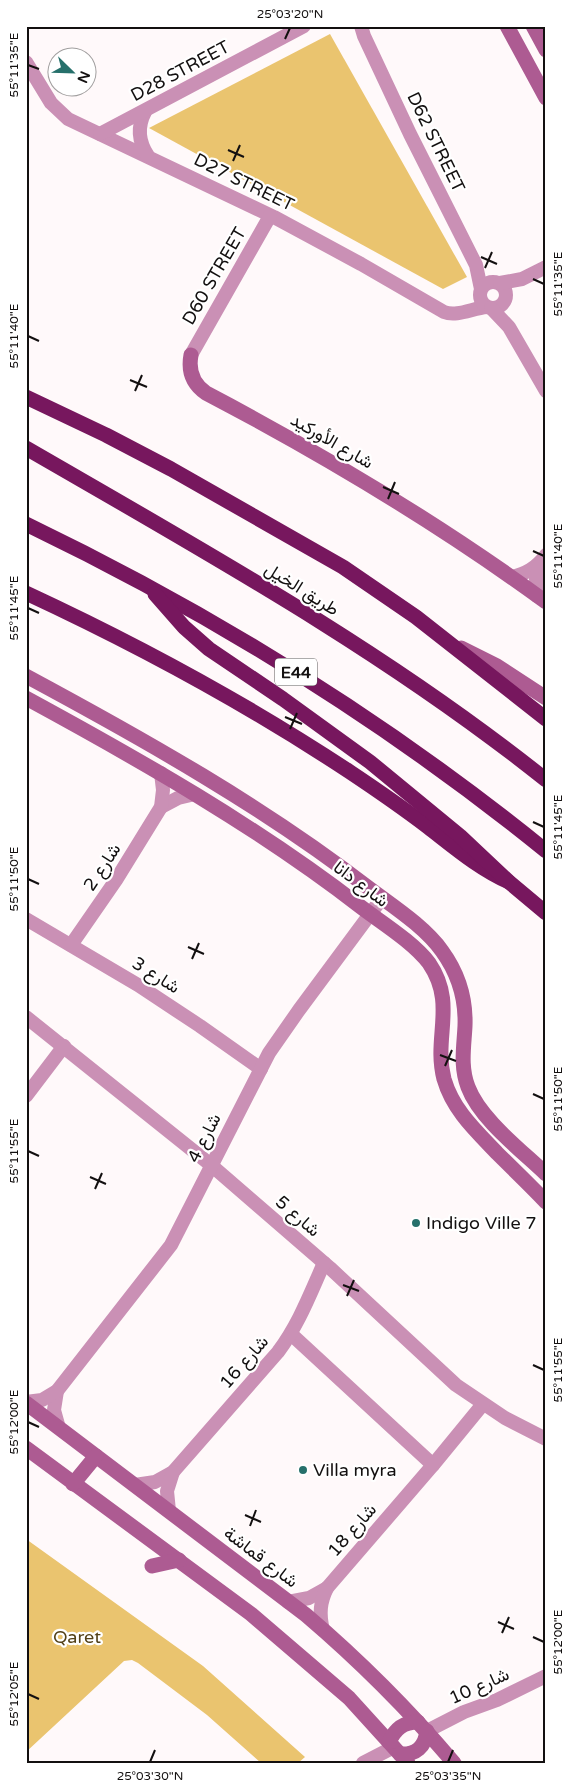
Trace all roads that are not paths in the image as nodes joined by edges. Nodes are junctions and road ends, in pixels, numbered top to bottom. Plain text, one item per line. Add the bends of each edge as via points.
1 (304, 26) edge
2 (508, 26) edge
3 (533, 26) edge
4 (360, 30) edge
5 (546, 50) edge
6 (26, 62) edge
7 (546, 98) edge
8 (145, 112) junction
9 (100, 134) junction
10 (148, 156) junction
11 (270, 216) junction
12 (476, 265) junction
13 (546, 267) edge
14 (501, 290) junction
15 (480, 291) junction
16 (489, 307) junction
17 (464, 311) junction
18 (510, 327) junction
19 (191, 355) joint
20 (546, 391) edge
21 (26, 397) edge
22 (26, 448) edge
23 (26, 524) edge
24 (543, 560) edge
25 (511, 577) junction
26 (151, 588) junction
27 (26, 593) edge
28 (542, 599) edge
29 (450, 643) junction
30 (26, 676) edge
31 (26, 698) edge
32 (546, 698) edge
33 (546, 719) edge
34 (161, 773) junction
35 (546, 780) edge
36 (196, 794) junction
37 (161, 806) junction
38 (546, 851) edge
39 (509, 882) junction
40 (382, 898) junction
41 (546, 913) edge
42 (370, 914) junction
43 (26, 919) edge
44 (71, 945) junction
45 (26, 1017) edge
46 (64, 1046) junction
47 (261, 1069) junction
48 (26, 1096) edge
49 (211, 1165) junction
50 (546, 1174) edge
51 (546, 1202) edge
52 (324, 1263) junction
53 (291, 1334) junction
54 (57, 1391) junction
55 (26, 1402) edge
56 (483, 1404) junction
57 (59, 1428) junction
58 (546, 1439) edge
59 (28, 1451) edge
60 (96, 1456) junction
61 (433, 1466) junction
62 (173, 1472) junction
63 (73, 1484) junction
64 (135, 1485) junction
65 (169, 1511) junction
66 (179, 1560) junction
67 (152, 1566) dead end
68 (327, 1588) junction
69 (288, 1602) junction
70 (323, 1630) junction
71 (546, 1676) edge
72 (422, 1727) junction
73 (398, 1751) edge
74 (363, 1763) edge
75 (454, 1763) edge

1 - 8 street, D28 STREET
2 - 7 street
3 - 5 street
4 - 12 street, D62 STREET
6 - 9 street, D27 STREET via 56,109 68,119
8 - 9 street, D28 STREET
8 - 10 street via 139,134
9 - 10 street, D27 STREET
10 - 11 street, D27 STREET
11 - 17 street, D27 STREET via 444,312
11 - 19 street, D60 STREET
12 - 14 street, D62 STREET
12 - 15 street, D62 STREET
13 - 14 street
14 - 15 street via 486,283
14 - 16 street via 499,306
14 - 18 street
15 - 16 street via 482,302
15 - 17 street
16 - 17 street, D27 STREET
16 - 18 street
18 - 20 street
19 - 25 street, شارع الأوركيد via 190,368 194,380 206,393 332,461
21 - 29 highway via 171,469 303,544 381,593
22 - 35 highway, طريق الخيل via 193,544 353,643 448,706
23 - 26 highway, E44
24 - 25 street via 526,573
24 - 28 street via 536,579
25 - 28 street, شارع الأوركيد
26 - 38 highway, E44 via 245,641 345,704 436,766
26 - 39 highway via 184,627 209,649 370,762 460,836
27 - 39 highway via 171,666 285,731 388,798 473,862
29 - 32 street via 497,666
29 - 33 highway
30 - 40 street, شارع دانا via 258,810
31 - 34 street, شارع دانا
34 - 36 street, شارع دانا
34 - 37 street, شارع 2
36 - 37 street
36 - 42 street, شارع دانا via 304,864
37 - 44 street, شارع 2
39 - 41 highway
40 - 42 street, شارع 4
40 - 50 street, شارع دانا via 432,939 449,961 464,1000 463,1065 470,1092 486,1116
42 - 47 street, شارع 4 via 283,1031
42 - 51 street, شارع دانا via 423,956 438,981 444,1012 442,1065 447,1089 458,1111
43 - 44 street, شارع 3
44 - 47 street, شارع 3 via 138,985
45 - 46 street, شارع 5
46 - 48 street
46 - 49 street, شارع 5
47 - 49 street, شارع 4
49 - 52 street, شارع 5
49 - 54 street, شارع 4 via 171,1245
52 - 53 street, شارع 16
52 - 56 street, شارع 5 via 456,1385
53 - 61 street
53 - 62 street, شارع 16
54 - 55 street, شارع 4 via 42,1400
54 - 57 street via 54,1410
55 - 57 street, شارع قماشة
56 - 58 street, شارع 5
56 - 61 street, شارع 18
57 - 60 street, شارع قماشة
59 - 63 street
60 - 63 street
60 - 64 street, شارع قماشة
61 - 68 street, شارع 18
62 - 64 street, شارع 16 via 155,1482
62 - 65 street, شارع 16 via 167,1491
63 - 66 street
64 - 65 street, شارع قماشة
65 - 69 street, شارع قماشة
66 - 67 street
66 - 73 street via 251,1614 348,1698
68 - 69 street, شارع 18 via 309,1598
68 - 70 street, شارع 18 via 320,1608
69 - 70 street, شارع قماشة
70 - 72 street, شارع قماشة via 394,1695
71 - 72 street, شارع 10 via 497,1700
72 - 73 street via 426,1739 416,1752
72 - 73 street via 403,1724 392,1735
72 - 75 street, شارع قماشة
73 - 74 street

